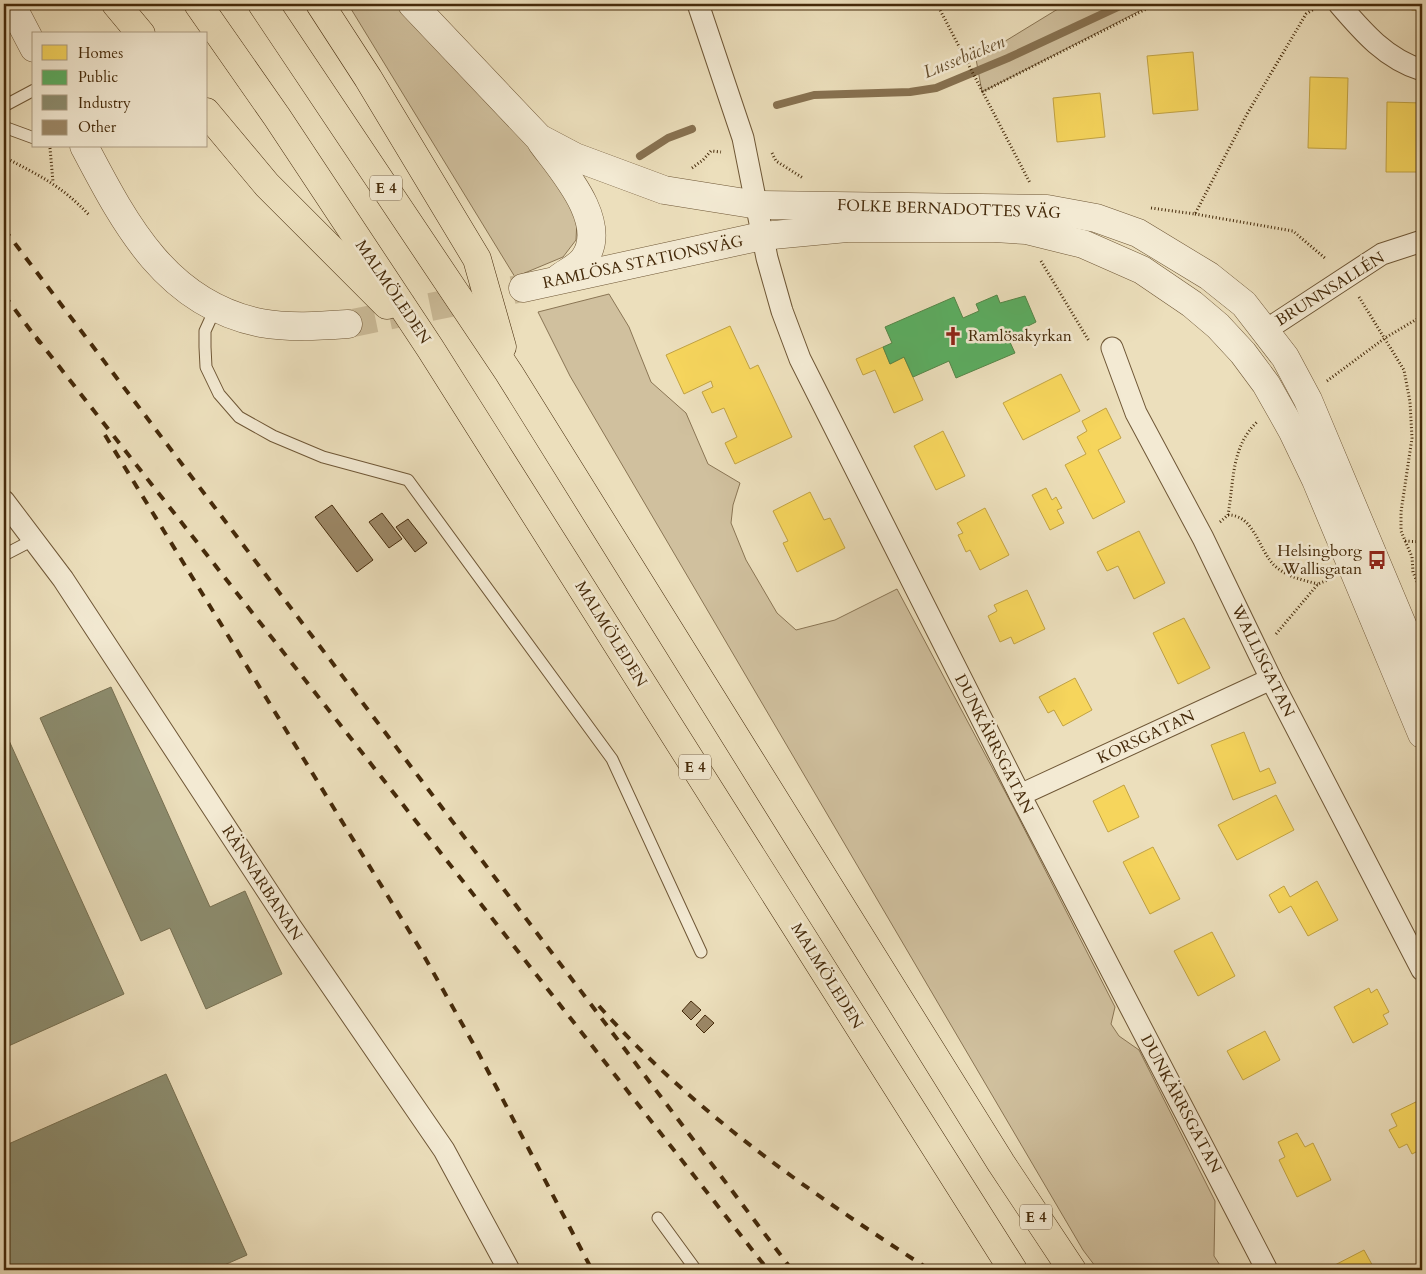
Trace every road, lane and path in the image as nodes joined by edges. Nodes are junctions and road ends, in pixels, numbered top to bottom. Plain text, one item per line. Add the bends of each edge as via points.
1 (11, 4) edge
2 (116, 4) edge
3 (198, 4) edge
4 (262, 4) edge
5 (320, 4) edge
6 (412, 4) edge
7 (698, 4) edge
8 (937, 4) edge
9 (1156, 4) edge
10 (1322, 4) edge
11 (1339, 4) edge
12 (139, 32) edge
13 (32, 44) edge
14 (1422, 70) edge
15 (32, 91) edge
16 (982, 92) junction
17 (4, 106) edge
18 (208, 114) edge
19 (4, 127) edge
20 (32, 137) edge
21 (539, 138) junction
22 (769, 147) dead end
23 (50, 148) edge
24 (80, 148) edge
25 (747, 154) junction
26 (776, 162) junction
27 (684, 172) dead end
28 (53, 182) dead end
29 (812, 183) dead end
30 (1033, 189) dead end
31 (758, 204) junction
32 (1149, 208) dead end
33 (1195, 214) junction
34 (762, 236) junction
35 (1422, 241) edge
36 (1040, 259) dead end
37 (1326, 259) dead end
38 (556, 280) junction
39 (523, 288) tunnel mouth
40 (1353, 289) dead end
41 (216, 307) junction
42 (1422, 316) edge
43 (348, 324) tunnel mouth
44 (1266, 330) junction
45 (1385, 338) junction
46 (430, 348) junction
47 (1112, 348) joint
48 (509, 373) junction
49 (1324, 383) dead end
50 (1262, 418) dead end
51 (4, 502) edge
52 (1228, 515) junction
53 (1203, 538) junction
54 (33, 540) junction
55 (1405, 541) junction
56 (1422, 542) edge
57 (4, 555) edge
58 (1330, 579) dead end
59 (1318, 584) junction
60 (1422, 594) edge
61 (1259, 654) junction
62 (1422, 672) edge
63 (1271, 678) junction
64 (1422, 734) edge
65 (1020, 796) junction
66 (701, 952) dead end
67 (1422, 970) edge
68 (658, 1218) dead end
69 (509, 1270) edge
70 (696, 1270) edge
71 (1013, 1270) edge
72 (1072, 1270) edge
73 (1267, 1270) edge

1 - 13 street
2 - 12 highway
3 - 46 highway, MALMÖLEDEN / E 4
4 - 48 highway, E 4
5 - 48 highway via 477,259
6 - 21 street
7 - 25 street, DUNKÄRRSGATAN
8 - 16 path
9 - 16 path
10 - 33 path via 1306,14 1247,114
11 - 14 street via 1390,56
15 - 17 lane
16 - 30 path
18 - 46 highway via 267,184
19 - 20 lane
21 - 31 street via 575,157 664,190
21 - 38 street via 576,190 589,219 590,240 584,259
22 - 26 path
23 - 28 path
24 - 41 street via 136,239 175,282
25 - 26 path
25 - 27 path via 711,151
25 - 31 street, DUNKÄRRSGATAN
26 - 29 path
31 - 34 street, DUNKÄRRSGATAN
31 - 44 street, FOLKE BERNADOTTES VÄG via 1047,209 1096,218 1138,233 1209,276 1244,304
32 - 33 path
33 - 37 path via 1292,232
34 - 38 street, RAMLÖSA STATIONSVÄG
34 - 64 street, FOLKE BERNADOTTES VÄG via 847,228 1026,230 1063,238 1108,254 1142,270 1192,304 1243,353 1266,384 1292,430
34 - 65 street, DUNKÄRRSGATAN via 782,310 800,359
35 - 44 street, BRUNNSALLÉN via 1382,254
36 - 47 path via 1090,343 1096,348
38 - 39 street, RAMLÖSA STATIONSVÄG
40 - 45 path
41 - 43 street via 260,323 294,326
41 - 66 lane via 206,330 205,347 206,367 219,394 239,417 273,436 324,456 408,480 612,759
42 - 45 path
44 - 62 street, FOLKE BERNADOTTES VÄG via 1308,400
45 - 49 path
45 - 55 path via 1404,370 1410,402 1410,454 1401,512 1401,531
46 - 71 highway, MALMÖLEDEN / E 4
47 - 53 street, WALLISGATAN via 1136,413
48 - 72 highway, E 4 via 1001,1163
50 - 52 path via 1247,432 1239,446
51 - 54 street, RÄNNARBANAN
52 - 53 path
52 - 59 path via 1245,519 1277,568
53 - 61 street, WALLISGATAN
54 - 57 lane
54 - 69 street, RÄNNARBANAN via 63,579 291,927 444,1150
55 - 56 path
55 - 60 path
58 - 59 path
59 - 61 path
61 - 63 street, WALLISGATAN
63 - 65 street, KORSGATAN
63 - 67 street, WALLISGATAN
65 - 73 street, DUNKÄRRSGATAN
68 - 70 lane

